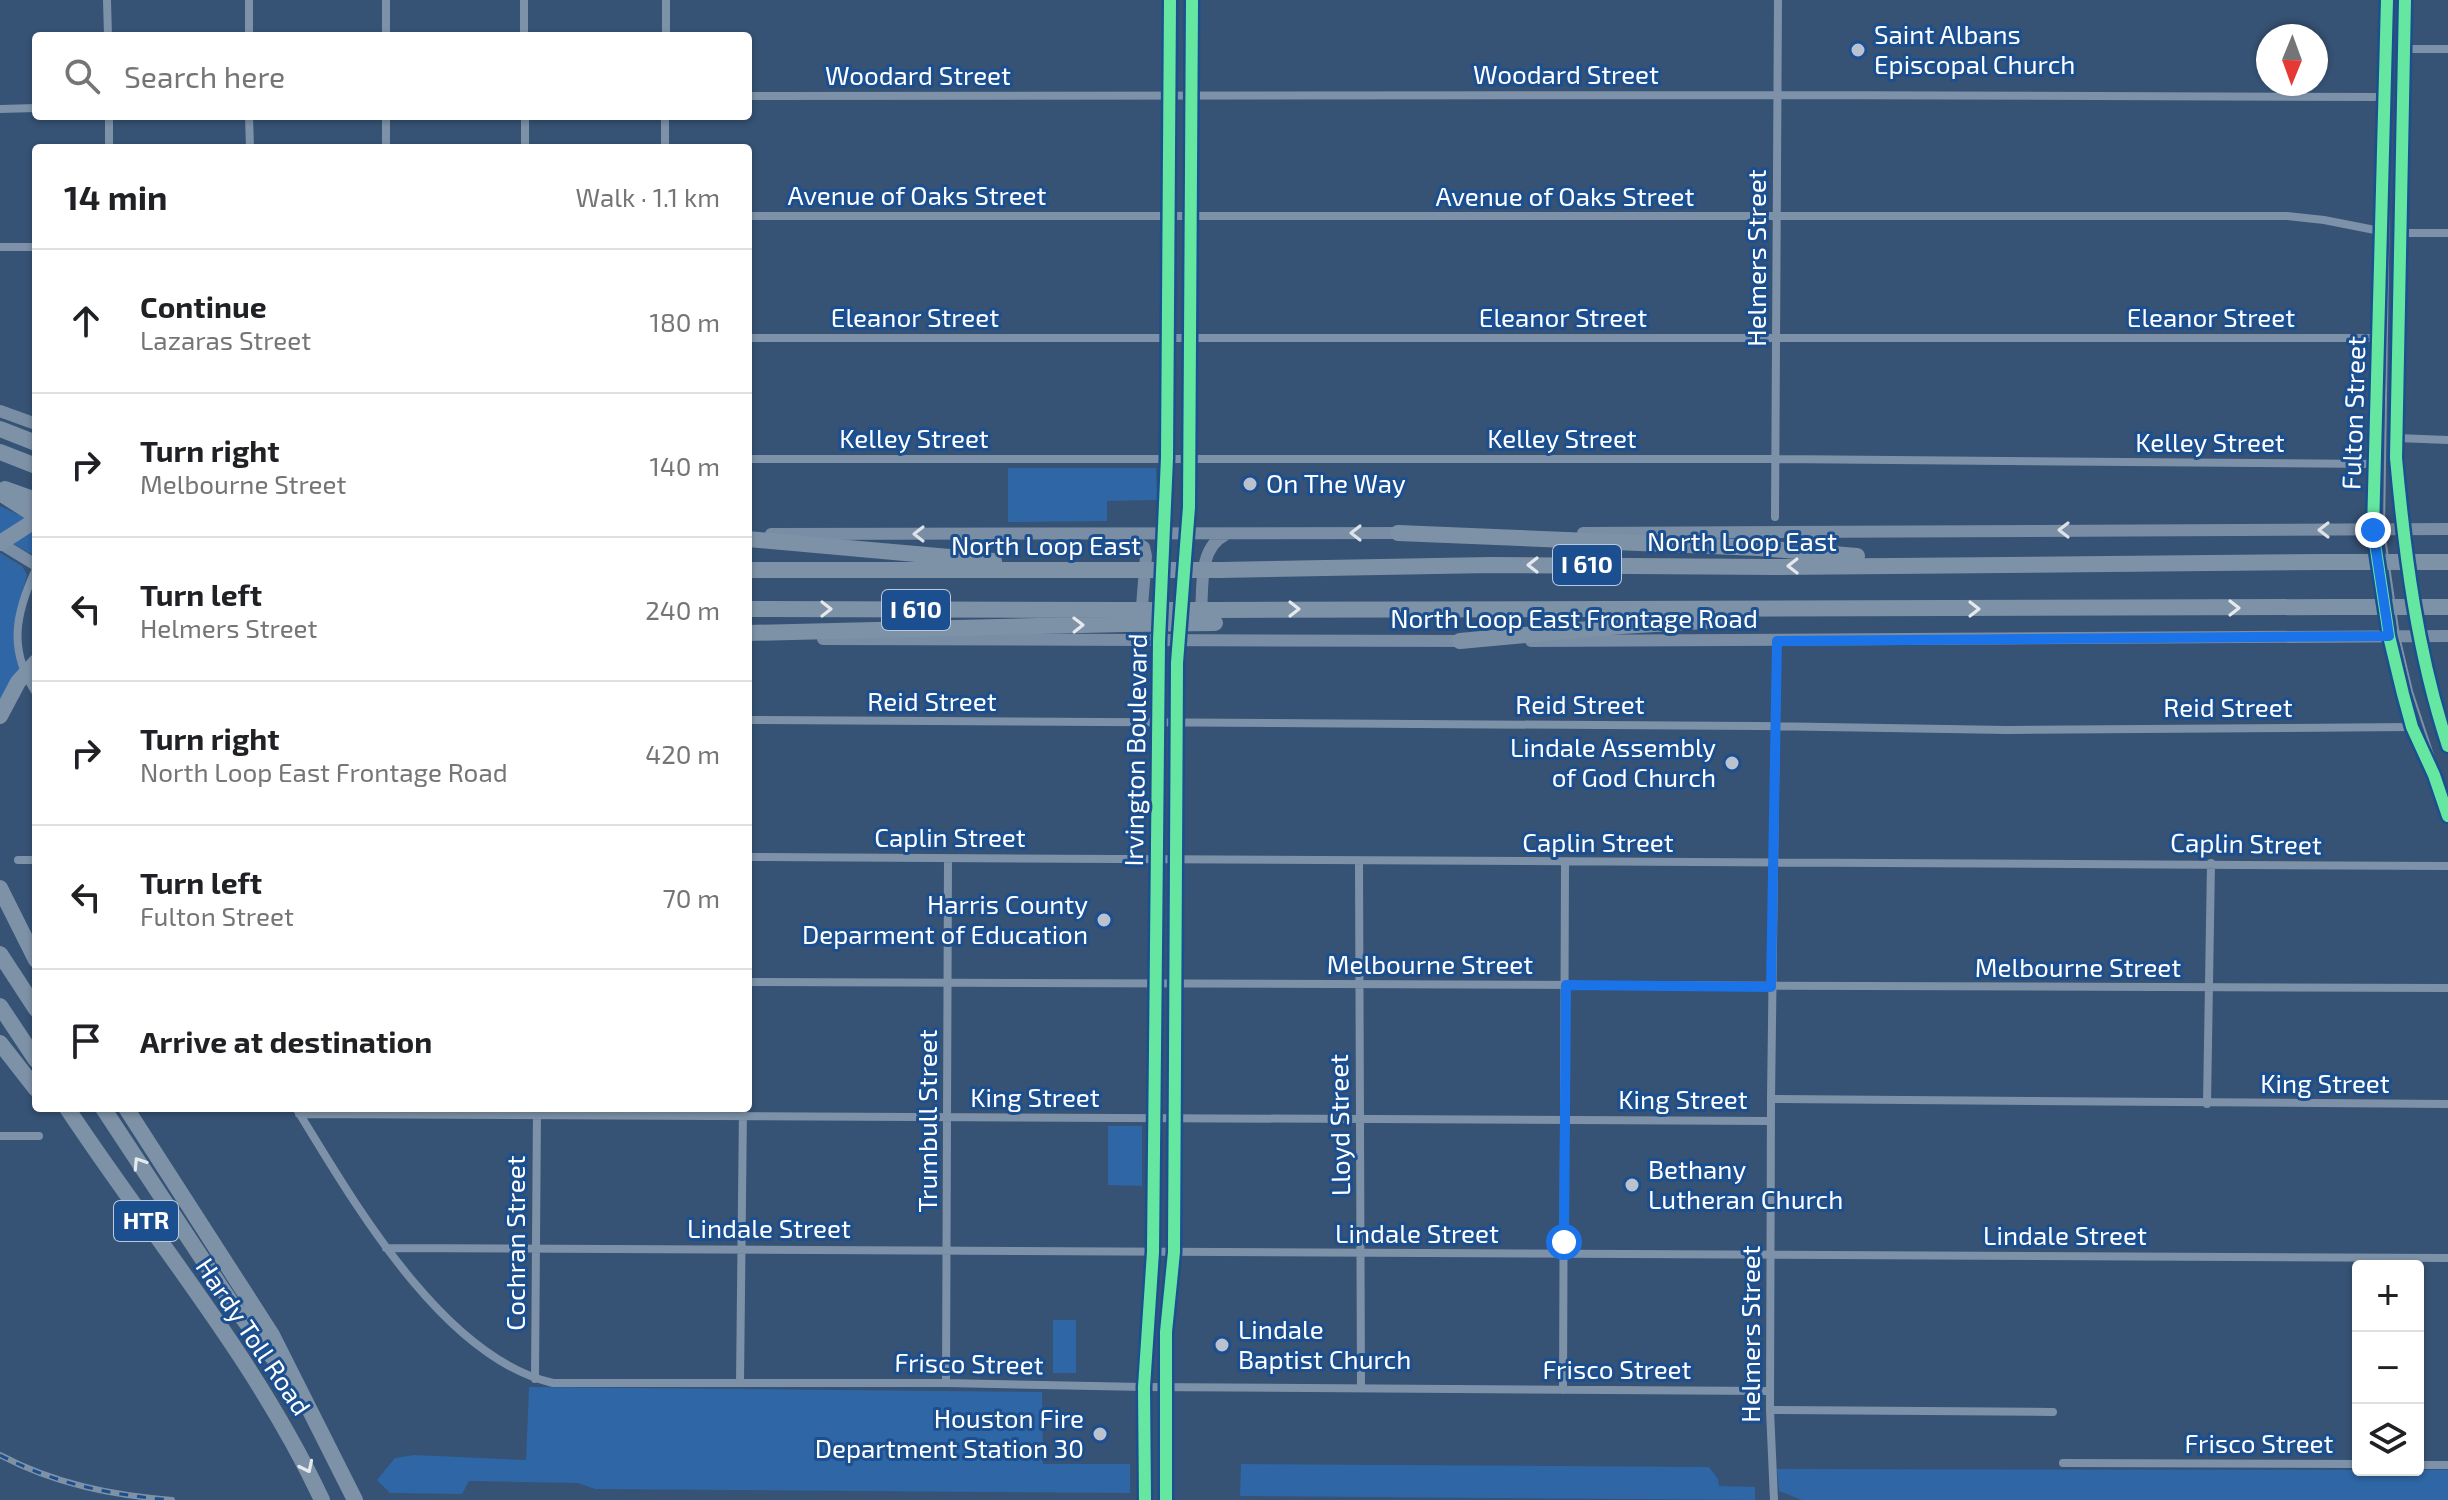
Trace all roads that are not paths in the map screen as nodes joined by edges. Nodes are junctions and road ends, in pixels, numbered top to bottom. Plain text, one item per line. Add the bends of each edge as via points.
1 (107, 0) edge
2 (249, 0) edge
3 (386, 0) edge
4 (524, 0) edge
5 (666, 0) edge
6 (1170, 0) edge
7 (1192, 0) edge
8 (1778, 0) edge
9 (2387, 0) edge
10 (2405, 0) edge
11 (108, 32) edge
12 (249, 32) edge
13 (386, 32) edge
14 (524, 32) edge
15 (666, 32) edge
16 (2405, 49) junction
17 (2448, 49) edge
18 (1190, 95) junction
19 (1779, 95) junction
20 (752, 96) edge
21 (1169, 96) junction
22 (2384, 97) junction
23 (32, 108) edge
24 (0, 109) edge
25 (109, 120) edge
26 (249, 120) edge
27 (386, 120) edge
28 (525, 120) edge
29 (665, 120) edge
30 (109, 144) edge
31 (250, 144) edge
32 (386, 144) edge
33 (525, 144) edge
34 (665, 144) edge
35 (752, 216) edge
36 (1169, 216) junction
37 (1190, 216) junction
38 (1777, 217) junction
39 (2380, 231) junction
40 (2402, 233) junction
41 (2448, 233) edge
42 (0, 247) edge
43 (32, 247) edge
44 (752, 338) edge
45 (1168, 338) junction
46 (1189, 338) junction
47 (1777, 338) junction
48 (2379, 338) junction
49 (0, 411) edge
50 (32, 423) edge
51 (0, 429) edge
52 (2397, 438) junction
53 (2448, 440) edge
54 (32, 441) edge
55 (0, 452) edge
56 (1167, 458) junction
57 (1189, 458) junction
58 (752, 459) edge
59 (1776, 459) junction
60 (32, 464) edge
61 (2376, 464) junction
62 (0, 487) edge
63 (0, 493) edge
64 (32, 499) edge
65 (32, 515) edge
66 (1775, 517) dead end
67 (32, 521) edge
68 (2402, 529) junction
69 (2448, 529) edge
70 (2373, 530) junction
71 (1228, 533) junction
72 (1398, 533) junction
73 (1121, 534) junction
74 (1165, 534) junction
75 (1187, 534) junction
76 (752, 537) edge
77 (752, 537) edge
78 (0, 543) edge
79 (2448, 562) edge
80 (32, 564) edge
81 (1955, 564) junction
82 (752, 570) edge
83 (1103, 570) junction
84 (32, 578) edge
85 (2448, 607) edge
86 (752, 609) edge
87 (1930, 609) junction
88 (1126, 617) junction
89 (752, 636) edge
90 (752, 636) edge
91 (2389, 636) junction
92 (2418, 636) junction
93 (2448, 636) edge
94 (1112, 640) junction
95 (1159, 641) junction
96 (1460, 641) junction
97 (1777, 641) junction
98 (1179, 642) junction
99 (1214, 642) junction
100 (32, 666) edge
101 (32, 686) edge
102 (0, 716) edge
103 (752, 720) edge
104 (1157, 723) junction
105 (1177, 724) junction
106 (1775, 726) junction
107 (2412, 727) junction
108 (2448, 746) edge
109 (2448, 816) edge
110 (752, 857) edge
111 (1156, 858) junction
112 (948, 859) junction
113 (1174, 859) junction
114 (18, 860) dead end
115 (32, 860) edge
116 (1359, 861) junction
117 (1565, 863) junction
118 (2211, 863) junction
119 (1773, 864) junction
120 (2448, 866) edge
121 (0, 888) edge
122 (0, 912) edge
123 (0, 954) edge
124 (32, 954) edge
125 (32, 956) edge
126 (752, 982) edge
127 (948, 982) junction
128 (1154, 983) junction
129 (1174, 984) junction
130 (1566, 985) junction
131 (1359, 986) junction
132 (1771, 987) junction
133 (2208, 988) junction
134 (2448, 988) edge
135 (32, 1003) edge
136 (0, 1006) edge
137 (0, 1043) edge
138 (32, 1054) edge
139 (32, 1084) edge
140 (1771, 1099) junction
141 (2207, 1104) junction
142 (2448, 1104) edge
143 (61, 1112) edge
144 (70, 1112) edge
145 (106, 1112) edge
146 (129, 1112) edge
147 (299, 1112) edge
148 (537, 1112) edge
149 (743, 1112) edge
150 (946, 1118) junction
151 (1154, 1118) junction
152 (1174, 1119) junction
153 (1361, 1120) junction
154 (1564, 1120) junction
155 (1771, 1121) junction
156 (80, 1128) junction
157 (0, 1136) edge
158 (39, 1136) dead end
159 (386, 1248) junction
160 (536, 1249) junction
161 (741, 1249) junction
162 (948, 1249) junction
163 (1153, 1252) junction
164 (1174, 1252) junction
165 (1362, 1253) junction
166 (1564, 1255) junction
167 (1772, 1255) junction
168 (2448, 1258) edge
169 (535, 1379) junction
170 (740, 1383) junction
171 (946, 1383) junction
172 (1144, 1387) junction
173 (1166, 1387) junction
174 (1361, 1388) junction
175 (298, 1389) junction
176 (1563, 1390) junction
177 (1770, 1391) junction
178 (1770, 1410) junction
179 (2053, 1412) dead end
180 (1145, 1431) junction
181 (1166, 1431) junction
182 (2063, 1463) dead end
183 (2352, 1464) edge
184 (2424, 1465) edge
185 (2448, 1465) edge
186 (322, 1500) edge
187 (355, 1500) edge
188 (1145, 1500) edge
189 (1166, 1500) edge
190 (1774, 1500) edge

1 - 11 street
2 - 12 street
3 - 13 street
4 - 14 street
5 - 15 street
6 - 21 main road, Irvington Boulevard
7 - 18 main road, Irvington Boulevard
8 - 19 street, Helmers Street
9 - 22 main road, Fulton Street
10 - 16 main road, Fulton Street
16 - 17 street
16 - 40 main road, Fulton Street
18 - 19 street, Woodard Street
18 - 21 street, Woodard Street
18 - 37 main road, Irvington Boulevard
19 - 22 street, Woodard Street
19 - 38 street, Helmers Street
20 - 21 street, Woodard Street
21 - 36 main road, Irvington Boulevard
22 - 39 main road, Fulton Street
23 - 24 street
25 - 30 street
26 - 31 street
27 - 32 street
28 - 33 street
29 - 34 street
35 - 36 street, Avenue of Oaks Street
36 - 37 street, Avenue of Oaks Street
36 - 45 main road, Irvington Boulevard
37 - 38 street, Avenue of Oaks Street
37 - 46 main road, Irvington Boulevard
38 - 39 street, Avenue of Oaks Street via 2287,216
38 - 47 street, Helmers Street
39 - 48 main road, Fulton Street
40 - 41 street
40 - 52 main road, Fulton Street
42 - 43 street
44 - 45 street, Eleanor Street
45 - 46 street, Eleanor Street
45 - 56 main road, Irvington Boulevard
46 - 47 street, Eleanor Street
46 - 57 main road, Irvington Boulevard
47 - 48 street, Eleanor Street
47 - 59 street, Helmers Street
48 - 61 main road, Fulton Street
49 - 50 main road
51 - 54 highway
52 - 53 street
52 - 68 main road, Fulton Street
55 - 60 highway
56 - 57 street, Kelley Street
56 - 58 street, Kelley Street
56 - 74 main road, Irvington Boulevard
57 - 59 street, Kelley Street
57 - 75 main road, Irvington Boulevard
59 - 61 street, Kelley Street
59 - 66 street, Helmers Street
61 - 70 main road, Fulton Street
62 - 64 highway
63 - 65 highway
67 - 78 highway
68 - 69 main road
68 - 70 main road
68 - 92 main road, Fulton Street
70 -> 72 main road
70 - 91 main road, Fulton Street
72 -> 71 main road
71 - 75 main road
71 - 99 main road via 1215,540 1206,555 1201,628
72 - 81 highway via 1759,548
73 - 74 main road
73 -> 76 main road
73 - 94 main road via 1144,547 1141,621 1129,635
74 - 75 main road
74 - 95 main road, Irvington Boulevard
75 - 98 main road, Irvington Boulevard
77 - 83 highway
78 - 80 main road
79 - 81 highway, North Loop East / I 610, bridge
81 -> 83 highway, North Loop East / I 610, bridge
82 - 83 highway, North Loop East / I 610
84 - 101 street via 22,604 17,645 21,668
87 -> 85 highway, I 610, bridge
86 -> 88 highway, I 610
88 -> 87 highway, I 610, bridge via 1216,616 1255,609
87 - 96 highway
90 -> 88 highway
89 - 94 main road, North Loop East Frontage Road
91 - 92 main road, North Loop East Frontage Road
91 - 97 main road, North Loop East Frontage Road
91 - 107 main road, Fulton Street
92 - 93 main road, North Loop East Frontage Road
92 - 108 main road, Fulton Street
94 - 95 main road, North Loop East Frontage Road
95 - 98 main road, North Loop East Frontage Road
95 - 104 main road, Irvington Boulevard
96 - 97 main road, North Loop East Frontage Road
96 - 99 main road, North Loop East Frontage Road
97 - 106 street, Helmers Street
98 - 99 main road, North Loop East Frontage Road
98 - 105 main road, Irvington Boulevard
100 - 102 highway, bridge
103 - 104 street, Reid Street
104 - 105 street, Reid Street
104 - 111 main road, Irvington Boulevard
105 - 106 street, Reid Street
105 - 113 main road, Irvington Boulevard
106 - 107 street, Reid Street
106 - 119 street, Helmers Street
107 - 109 main road, Fulton Street
110 - 112 street, Caplin Street
111 - 112 street, Caplin Street
111 - 113 street, Caplin Street
111 - 128 main road, Irvington Boulevard
112 - 127 street, Trumbull Street
113 - 116 street, Caplin Street
113 - 129 main road, Irvington Boulevard
114 - 115 street
116 - 117 street, Caplin Street
116 - 131 street, Lloyd Street
117 - 119 street, Caplin Street
117 - 130 street
118 - 119 street, Caplin Street
118 - 120 street, Caplin Street
118 - 133 street
119 - 132 street, Helmers Street
121 - 124 highway
122 - 125 highway
123 - 135 highway
126 - 127 street, Melbourne Street
127 - 128 street, Melbourne Street
127 - 150 street, Trumbull Street
128 - 129 street, Melbourne Street
128 - 151 main road, Irvington Boulevard
129 - 131 street, Melbourne Street
129 - 152 main road, Irvington Boulevard
130 - 131 street, Melbourne Street
130 - 132 street, Melbourne Street
130 - 154 street
131 - 153 street, Lloyd Street
132 - 133 street, Melbourne Street
132 - 140 street, Helmers Street
133 - 134 street, Melbourne Street
133 - 141 street
136 - 138 highway
137 - 139 highway
140 - 141 street, King Street
140 - 155 street, Helmers Street
141 - 142 street, King Street
143 - 156 highway
144 - 156 highway
175 -> 145 highway via 232,1304
146 - 175 highway via 272,1335
147 - 159 street, Frisco Street
148 - 160 street, Cochran Street
149 - 150 street, King Street
149 - 161 street
150 - 151 street, King Street
150 - 162 street, Trumbull Street
151 - 152 street, King Street
151 - 163 main road, Irvington Boulevard
152 - 153 street, King Street
152 - 164 main road, Irvington Boulevard
153 - 154 street, King Street
153 - 165 street, Lloyd Street
154 - 155 street, King Street
154 - 166 street
155 - 167 street, Helmers Street
156 -> 186 highway, Hardy Toll Road / HTR via 261,1387
157 - 158 street
159 - 160 street, Lindale Street
159 - 169 street, Frisco Street via 465,1333 496,1359
160 - 161 street, Lindale Street
160 - 169 street, Cochran Street
161 - 162 street, Lindale Street
161 - 170 street
162 - 163 street, Lindale Street
162 - 171 street, Trumbull Street
163 - 164 street, Lindale Street
163 - 172 main road, Irvington Boulevard
164 - 165 street, Lindale Street
164 - 173 main road, Irvington Boulevard
165 - 166 street, Lindale Street
165 - 174 street, Lloyd Street
166 - 167 street, Lindale Street
166 - 176 street
167 - 168 street, Lindale Street
167 - 177 street, Helmers Street
169 - 170 street, Frisco Street via 572,1384
170 - 171 street, Frisco Street
171 - 172 street, Frisco Street
172 - 173 street, Frisco Street
172 - 180 main road, Irvington Boulevard
173 - 174 street, Frisco Street
173 - 181 main road, Irvington Boulevard
174 - 176 street, Frisco Street
175 - 187 highway, Hardy Toll Road
176 - 177 street, Frisco Street
177 - 178 street, Helmers Street
178 - 179 street
178 - 190 street, Helmers Street
180 - 181 main road
180 - 188 main road, Irvington Boulevard
181 - 189 main road, Irvington Boulevard
182 - 183 street, Frisco Street
184 - 185 street

